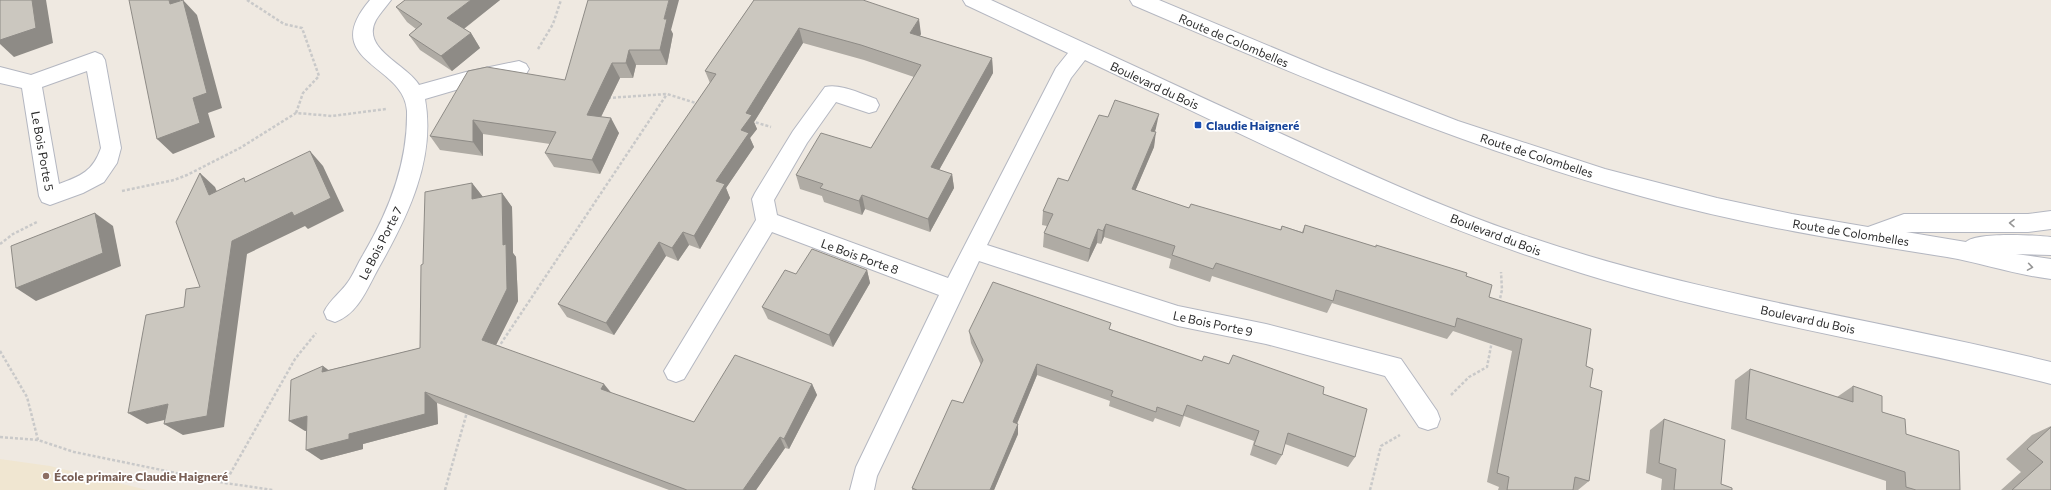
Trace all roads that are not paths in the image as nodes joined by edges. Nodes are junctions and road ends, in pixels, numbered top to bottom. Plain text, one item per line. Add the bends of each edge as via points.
1 (381, 0) edge
2 (972, 0) edge
3 (1140, 0) edge
4 (1081, 51) junction
5 (519, 69) road end
6 (0, 76) edge
7 (31, 83) junction
8 (415, 100) junction
9 (869, 105) dead end
10 (2051, 220) edge
11 (767, 221) junction
12 (1867, 236) junction
13 (2051, 246) edge
14 (1952, 248) junction
15 (975, 250) junction
16 (2051, 269) edge
17 (954, 290) junction
18 (335, 312) road end
19 (676, 371) dead end
20 (2051, 373) edge
21 (1428, 419) road end
22 (862, 490) edge

1 - 8 street via 366,20 362,30 363,37 372,54 402,78
2 - 4 street, Boulevard du Bois
3 - 12 street, Route de Colombelles via 1385,103 1496,144 1634,186 1725,208
4 - 15 street via 1063,73
4 - 20 street, Boulevard du Bois via 1394,195 1553,255 1692,294
5 - 8 street via 446,84
6 - 7 street
7 - 7 street, Le Bois Porte 5 via 95,60 109,131 111,148 106,163 97,176 50,196
8 - 18 street, Le Bois Porte 7 via 415,144 396,217 355,292
9 - 11 street via 832,93 800,137 763,199
10 -> 12 street via 2028,223 1904,223
11 - 17 street, Le Bois Porte 8
11 - 19 street
12 - 14 street, Route de Colombelles
13 - 14 street, Route de Colombelles via 2026,244
14 -> 16 street, Route de Colombelles via 2029,268
15 - 17 street
15 - 21 street, Le Bois Porte 9 via 1116,298 1178,316 1266,334 1393,367
17 - 22 street via 865,475

